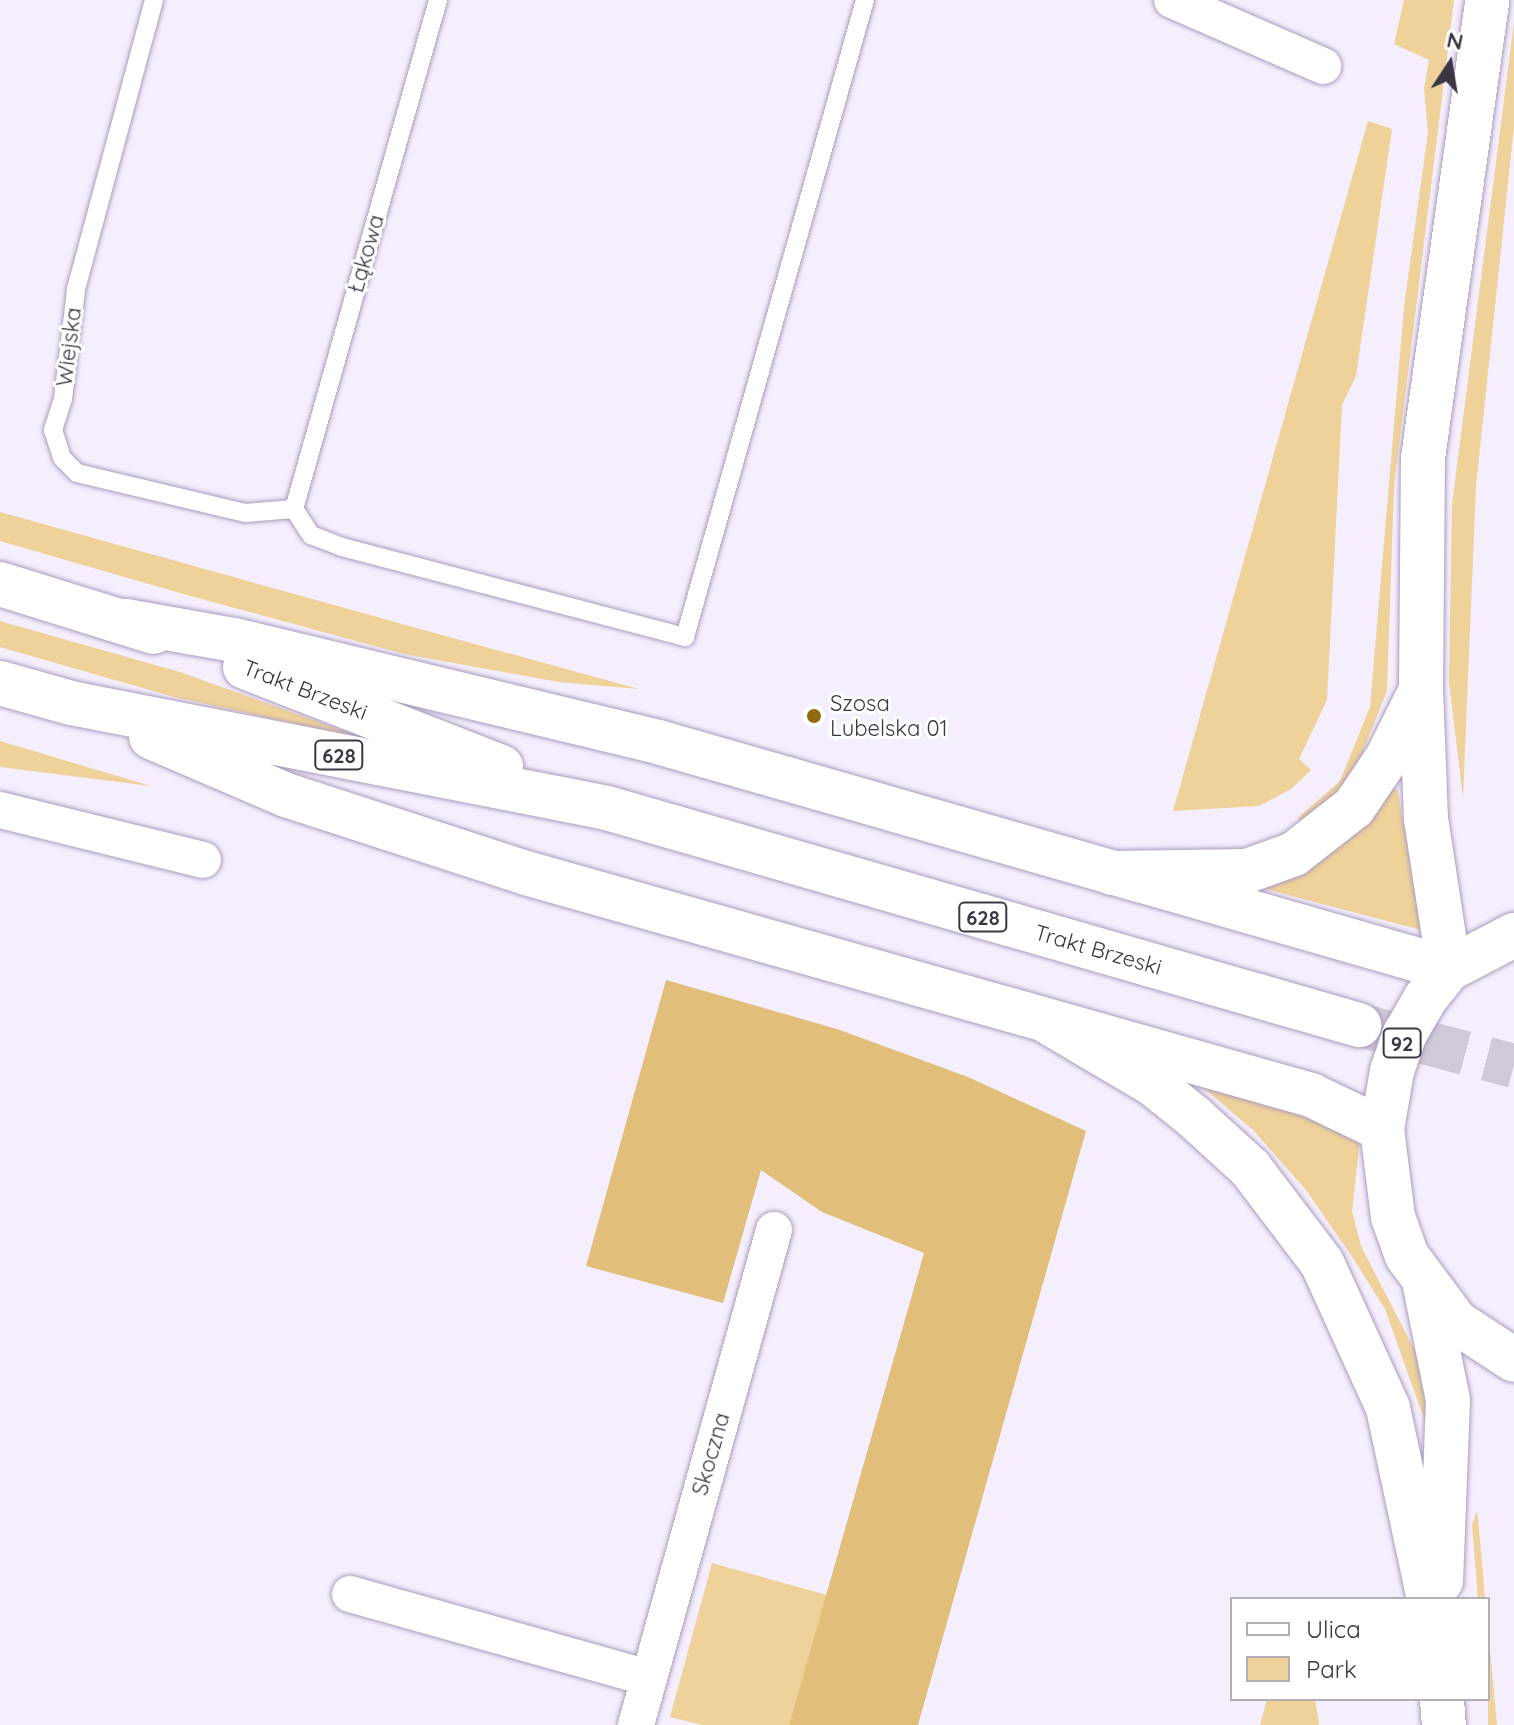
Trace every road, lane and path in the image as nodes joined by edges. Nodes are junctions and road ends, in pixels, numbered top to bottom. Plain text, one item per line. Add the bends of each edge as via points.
1 (154, 0) edge
2 (438, 0) edge
3 (865, 0) edge
4 (1172, 0) edge
5 (1487, 0) edge
6 (1323, 66) dead end
7 (294, 509) junction
8 (0, 584) edge
9 (126, 621) junction
10 (0, 683) edge
11 (1421, 688) junction
12 (71, 703) junction
13 (607, 808) junction
14 (0, 810) edge
15 (203, 860) dead end
16 (1112, 873) junction
17 (1514, 935) edge
18 (1449, 969) junction
19 (1048, 1022) junction
20 (1359, 1025) tunnel mouth
21 (1382, 1129) junction
22 (774, 1230) dead end
23 (1425, 1286) junction
24 (1514, 1360) edge
25 (350, 1594) dead end
26 (1429, 1597) edge
27 (1441, 1597) edge
28 (648, 1678) junction
29 (1442, 1701) edge
30 (636, 1725) edge
31 (1444, 1725) edge

1 - 7 lane, Wiejska via 76,290 63,399 53,430 62,458 77,473 245,513
2 - 7 lane, Łąkowa
3 - 7 lane via 685,637 342,547 311,535
4 - 6 street
5 - 11 main road via 1423,458
8 - 9 main road, Trakt Brzeski / 628
9 - 13 main road, Trakt Brzeski / 628
9 - 16 main road via 234,640 658,742
10 - 12 main road, Trakt Brzeski / 628
11 - 16 main road via 1373,782 1354,807 1294,854 1247,871
11 - 18 main road via 1429,857
12 - 13 main road, Trakt Brzeski / 628
12 - 19 main road via 286,795 526,873
13 - 20 main road, Trakt Brzeski / 628
14 - 15 street
16 - 18 main road
17 - 18 main road, 92
18 - 21 main road, 92 via 1405,1033
19 - 21 main road via 1311,1095
19 - 26 main road via 1153,1084 1194,1117 1250,1168 1308,1242 1346,1309 1388,1408
21 - 23 main road, 92 via 1393,1217
22 - 28 street, Skoczna
23 - 24 main road, 92 via 1456,1322
23 - 27 main road via 1448,1400
25 - 28 street
28 - 30 street, Skoczna
29 - 31 main road

